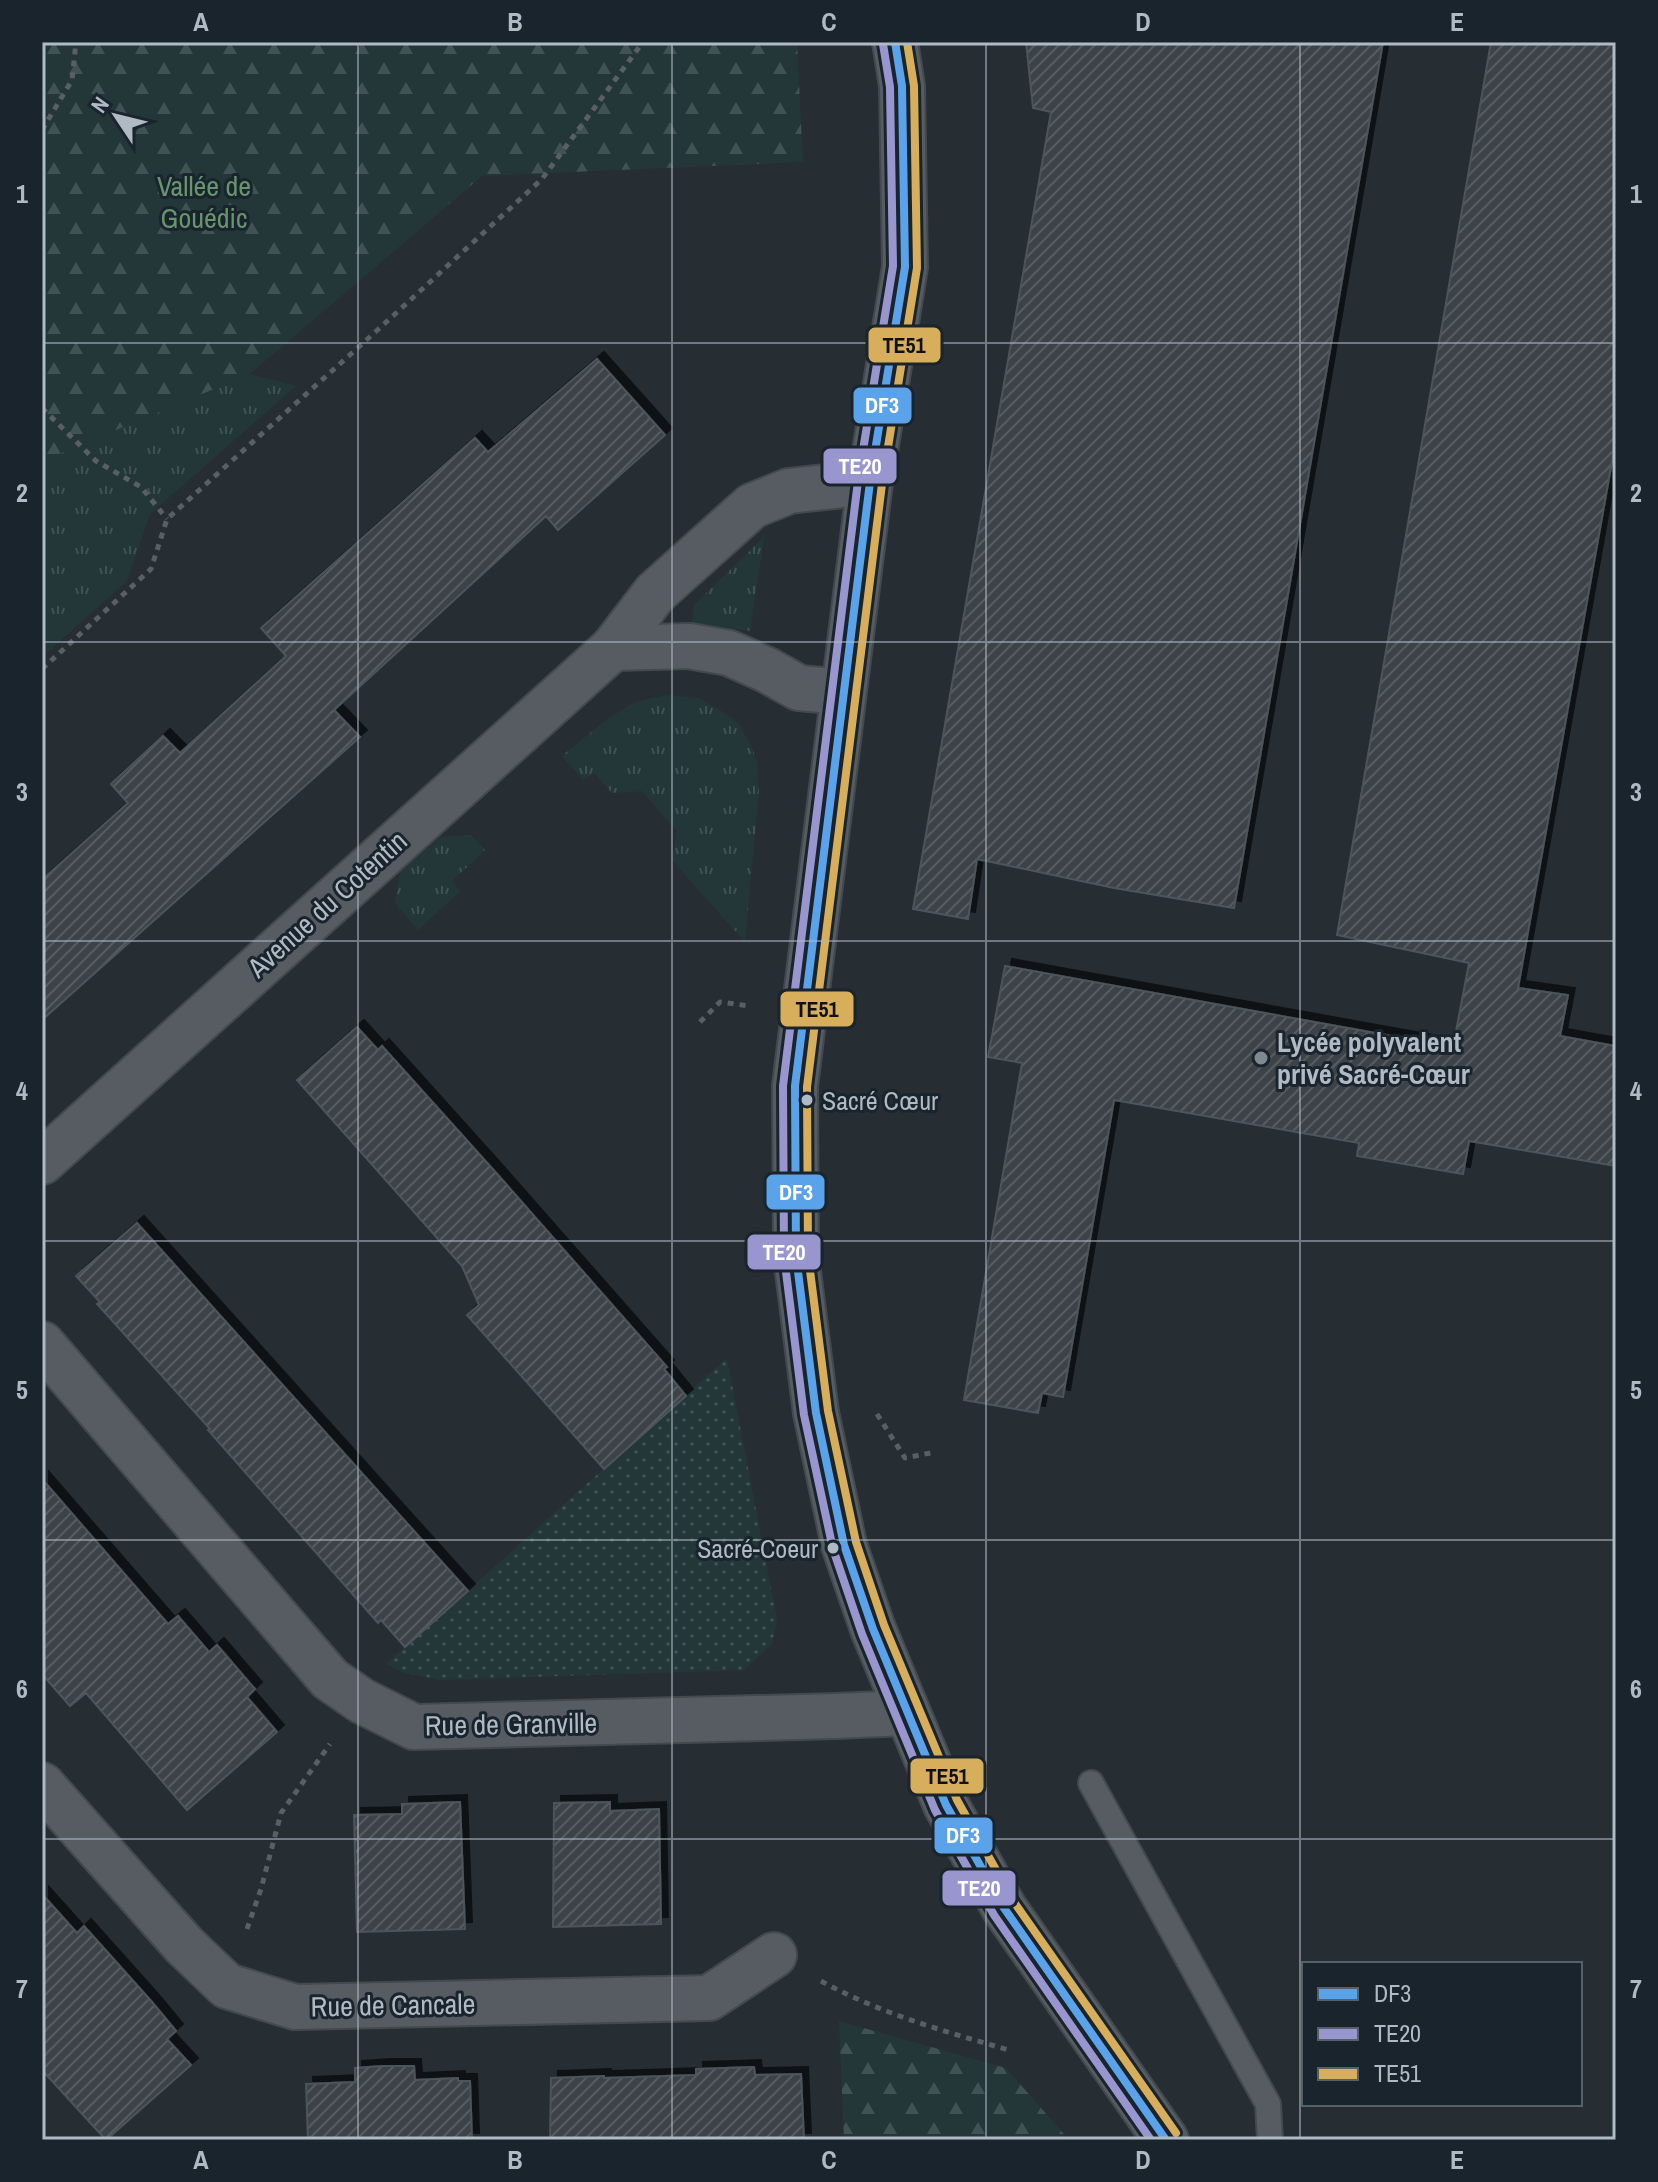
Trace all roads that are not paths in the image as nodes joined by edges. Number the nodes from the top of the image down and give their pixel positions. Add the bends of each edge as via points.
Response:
1 (895, 42) edge
2 (870, 482) junction
3 (613, 648) junction
4 (843, 692) junction
5 (42, 1162) edge
6 (42, 1344) edge
7 (906, 1713) junction
8 (1091, 1783) dead end
9 (42, 1785) edge
10 (774, 1955) road end
11 (1166, 2140) edge
12 (1270, 2140) edge

1 - 2 street via 902,86 905,267
2 - 3 street, Avenue du Cotentin via 789,491 752,506 655,593
2 - 4 street
3 - 4 street via 689,646 729,653 799,688
3 - 5 street, Avenue du Cotentin
4 - 7 street via 795,1086 796,1256 816,1413 844,1545
6 - 7 street, Rue de Granville via 330,1679 414,1727
7 - 11 street via 946,1805 1004,1908
8 - 12 lane via 1268,2104
9 - 10 street, Rue de Cancale via 227,1986 295,2007 709,1998

